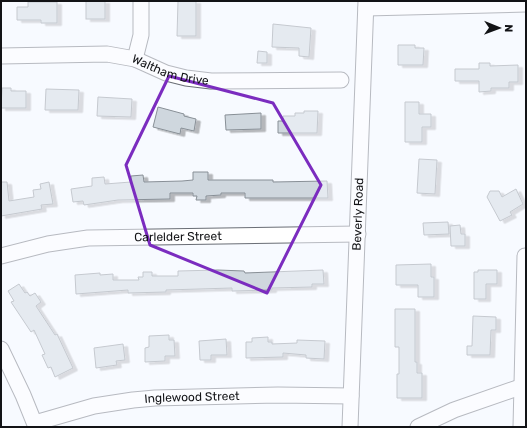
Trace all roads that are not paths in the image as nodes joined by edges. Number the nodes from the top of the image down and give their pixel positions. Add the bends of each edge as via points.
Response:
1 (141, 1) edge
2 (366, 4) edge
3 (526, 4) edge
4 (1, 56) edge
5 (135, 59) junction
6 (341, 80) dead end
7 (358, 234) junction
8 (1, 256) edge
9 (525, 256) edge
10 (1, 349) edge
11 (524, 386) edge
12 (352, 396) junction
13 (35, 425) edge
14 (350, 427) edge
15 (418, 427) edge
16 (521, 427) edge

1 - 5 street via 141,34
2 - 3 street
2 - 7 street, Beverly Road
4 - 5 street, Waltham Drive via 96,54
5 - 6 street, Waltham Drive via 166,73 199,80
7 - 8 street, Carlelder Street via 88,238 48,244
7 - 12 street, Beverly Road
9 - 11 street
10 - 13 street
11 - 15 street via 454,410
11 - 16 street
12 - 13 street, Inglewood Street via 133,400 94,406
12 - 14 street, Beverly Road

